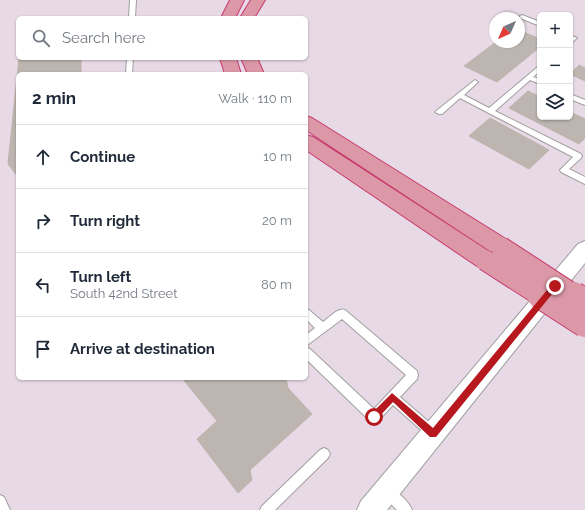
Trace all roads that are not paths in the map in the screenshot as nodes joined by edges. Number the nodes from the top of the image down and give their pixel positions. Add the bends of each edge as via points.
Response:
1 (133, 0) edge
2 (237, 0) edge
3 (258, 0) edge
4 (132, 16) edge
5 (229, 16) edge
6 (248, 16) edge
7 (525, 18) edge
8 (537, 23) edge
9 (130, 60) edge
10 (229, 60) edge
11 (250, 60) edge
12 (537, 70) edge
13 (129, 72) edge
14 (232, 72) edge
15 (255, 72) edge
16 (529, 77) junction
17 (537, 81) edge
18 (475, 82) dead end
19 (459, 95) junction
20 (573, 97) edge
21 (585, 103) edge
22 (490, 111) junction
23 (439, 112) dead end
24 (308, 123) edge
25 (308, 142) edge
26 (585, 181) edge
27 (585, 249) edge
28 (493, 253) junction
29 (585, 302) edge
30 (308, 315) edge
31 (585, 324) edge
32 (322, 328) junction
33 (308, 339) edge
34 (308, 354) edge
35 (392, 397) junction
36 (433, 434) junction
37 (324, 454) dead end
38 (386, 491) junction
39 (0, 501) edge
40 (4, 510) edge
41 (266, 510) edge
42 (370, 510) edge
43 (406, 510) edge

1 - 4 lane
2 - 5 highway
3 - 6 highway
7 - 8 lane
9 - 13 lane
10 - 14 highway
11 - 15 highway
12 - 16 lane
16 - 17 lane
16 - 22 lane
18 - 19 lane
19 - 22 lane
19 - 23 lane
20 - 21 lane
22 - 26 lane via 578,156 564,170
24 - 28 highway
25 - 28 highway
27 - 36 street
28 - 29 highway, bridge
28 - 31 highway, bridge
30 - 32 lane
32 - 33 lane
32 - 35 lane via 342,313 413,375
34 - 35 lane via 374,417
35 - 36 lane
36 - 38 street
37 - 41 lane
38 - 42 street
38 - 43 lane
39 - 40 lane

